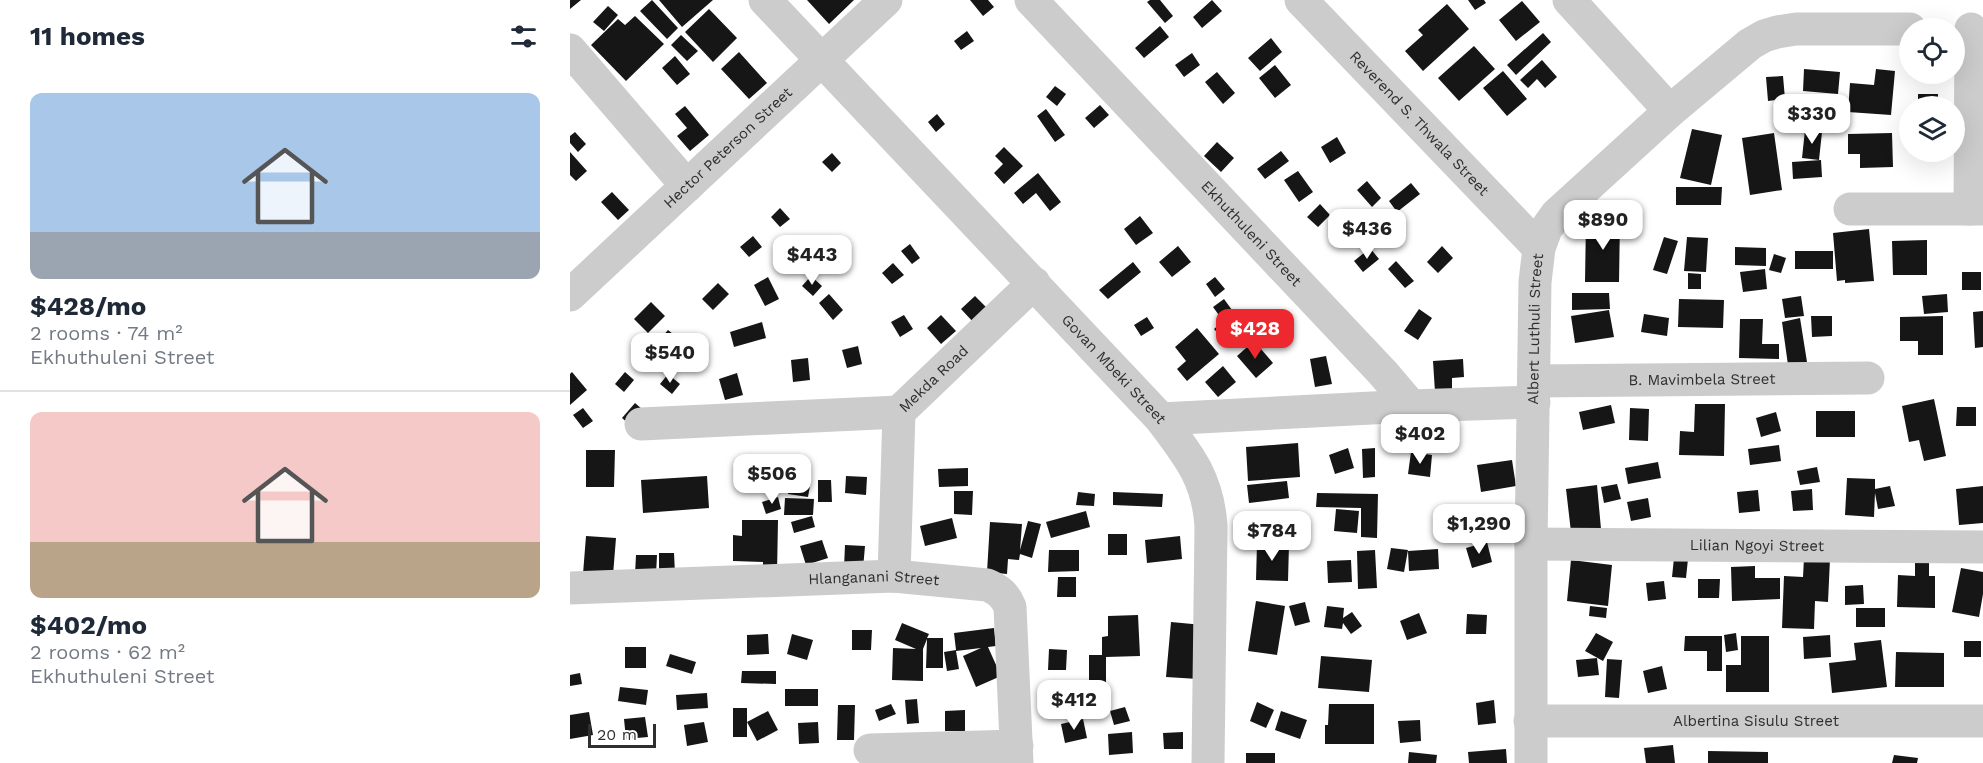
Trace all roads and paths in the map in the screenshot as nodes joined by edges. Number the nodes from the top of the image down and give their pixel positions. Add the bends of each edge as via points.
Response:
1 (765, 0) edge
2 (886, 0) edge
3 (1031, 0) edge
4 (1301, 0) edge
5 (1569, 0) edge
6 (1899, 29) edge
7 (1969, 29) edge
8 (570, 50) edge
9 (822, 61) junction
10 (1670, 111) junction
11 (687, 186) junction
12 (1850, 208) dead end
13 (1977, 209) edge
14 (1539, 248) junction
15 (1034, 283) junction
16 (570, 295) edge
17 (1868, 378) dead end
18 (1534, 392) junction
19 (1411, 406) junction
20 (899, 412) junction
21 (1161, 419) junction
22 (641, 424) dead end
23 (1531, 544) junction
24 (1983, 547) edge
25 (894, 576) junction
26 (570, 588) edge
27 (1530, 721) junction
28 (1983, 721) edge
29 (870, 750) dead end
30 (1017, 754) edge
31 (1208, 763) edge
32 (1531, 763) edge

1 - 9 street, Govan Mbeki Street
2 - 9 street, Hector Peterson Street
3 - 19 street, Ekhuthuleni Street
4 - 14 street, Reverend S. Thwala Street
5 - 10 street
6 - 10 street, Albert Luthuli Street via 1796,29 1764,36 1726,62
7 - 13 street
8 - 11 street
9 - 11 street, Hector Peterson Street
9 - 15 street, Govan Mbeki Street
10 - 14 street, Albert Luthuli Street via 1556,215
11 - 16 street, Hector Peterson Street
12 - 13 street
14 - 18 street, Albert Luthuli Street
15 - 20 street, Mekda Road
15 - 21 street, Govan Mbeki Street
17 - 18 street, B. Mavimbela Street
18 - 19 street
18 - 23 street, Albert Luthuli Street
19 - 21 street
20 - 22 street
20 - 25 street, Mekda Road
21 - 31 street, Govan Mbeki Street via 1197,470 1209,505
23 - 24 street, Lilian Ngoyi Street
23 - 27 street, Albert Luthuli Street
25 - 26 street, Hlanganani Street
25 - 30 street, Hlanganani Street via 987,585 1006,597 1012,624
27 - 28 street, Albertina Sisulu Street
27 - 32 street, Albert Luthuli Street
29 - 30 street

